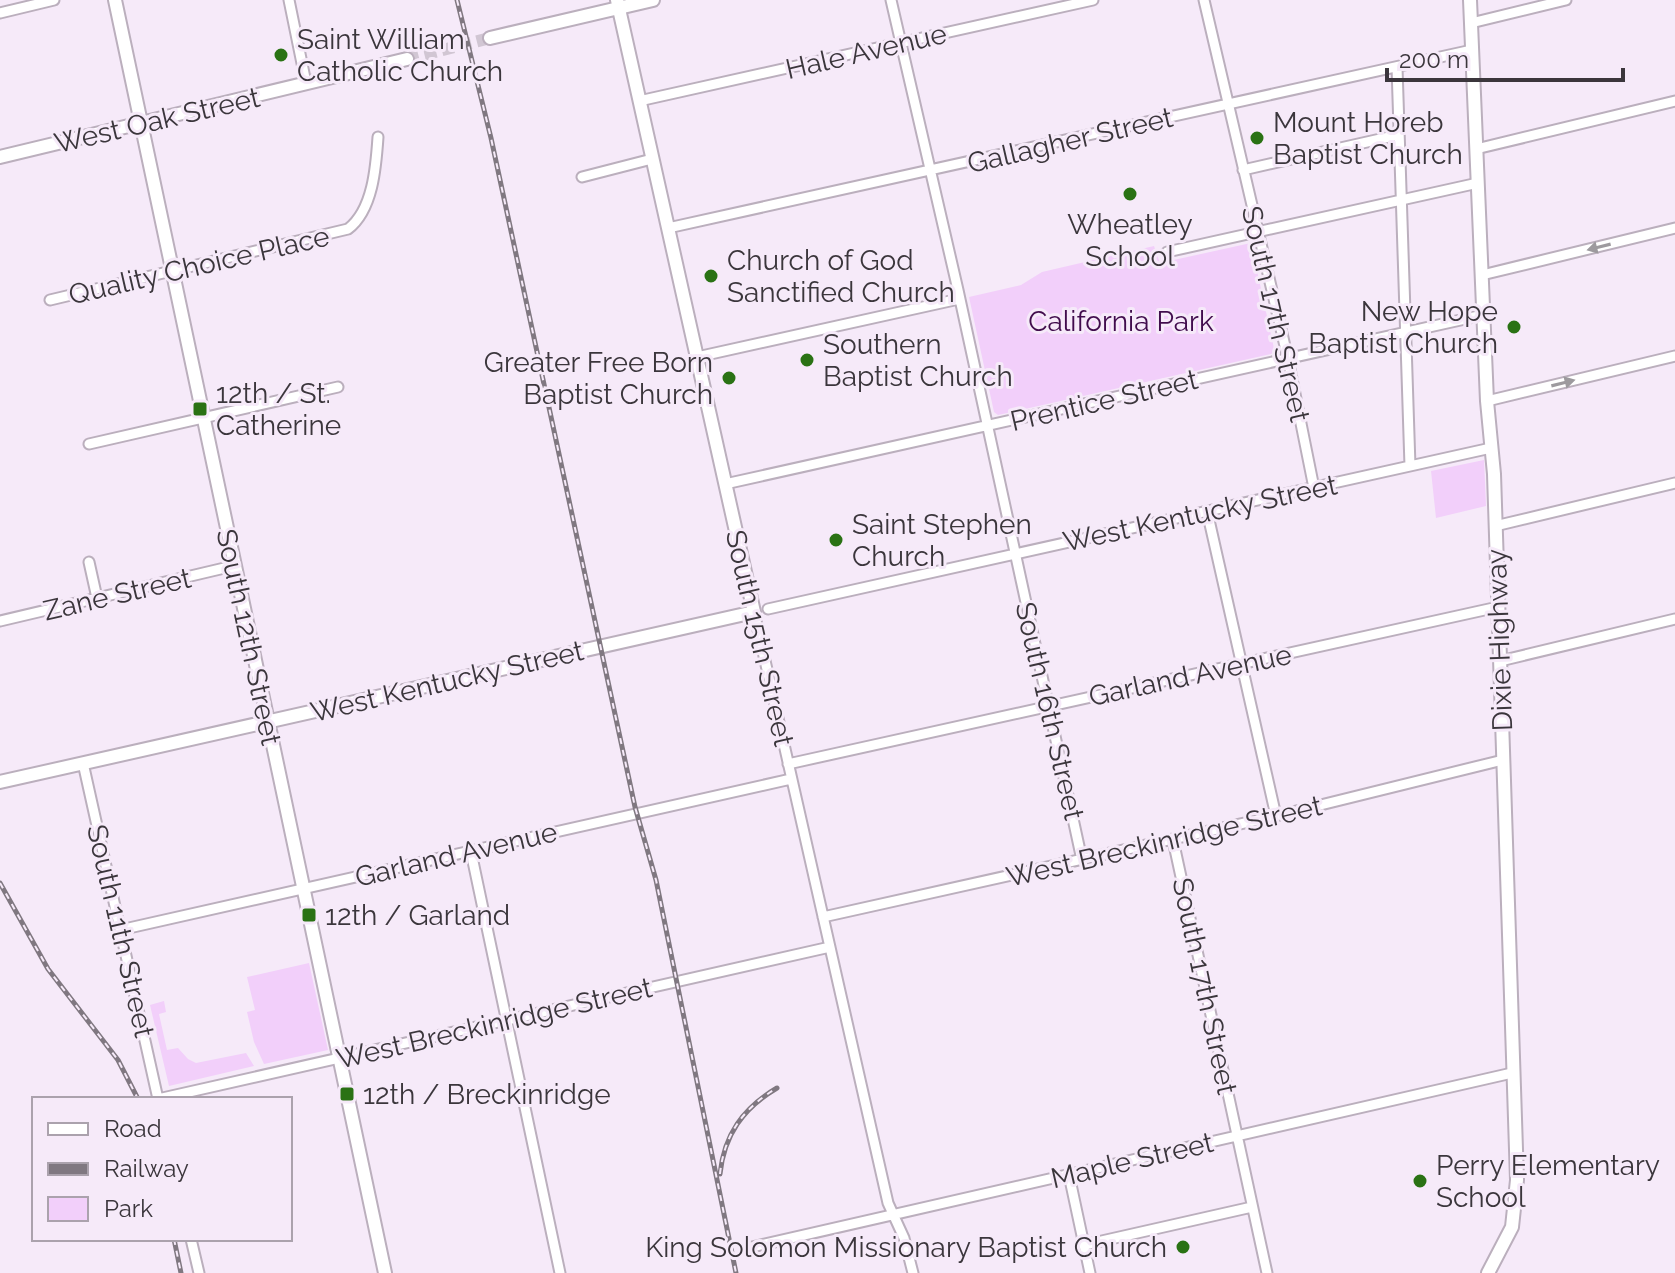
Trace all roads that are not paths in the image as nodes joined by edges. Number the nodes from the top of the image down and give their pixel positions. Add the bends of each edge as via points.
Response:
1 (54, 0) edge
2 (115, 0) edge
3 (289, 0) edge
4 (653, 0) edge
5 (891, 0) edge
6 (1093, 0) edge
7 (1204, 0) edge
8 (1470, 0) edge
9 (1566, 0) edge
10 (1062, 3) edge
11 (618, 4) edge
12 (0, 13) edge
13 (1471, 23) junction
14 (490, 38) tunnel mouth
15 (900, 43) junction
16 (1472, 50) junction
17 (407, 59) tunnel mouth
18 (1397, 67) junction
19 (306, 83) junction
20 (639, 101) junction
21 (1675, 101) edge
22 (1228, 105) junction
23 (139, 124) junction
24 (1398, 135) junction
25 (378, 137) dead end
26 (1476, 149) junction
27 (0, 157) edge
28 (652, 159) junction
29 (1243, 170) junction
30 (931, 171) junction
31 (582, 177) dead end
32 (1478, 183) junction
33 (1400, 200) junction
34 (668, 228) junction
35 (1675, 228) edge
36 (1258, 232) junction
37 (1167, 252) dead end
38 (171, 271) junction
39 (1482, 275) junction
40 (959, 299) junction
41 (50, 300) dead end
42 (1483, 315) junction
43 (1405, 333) junction
44 (1675, 356) edge
45 (697, 357) junction
46 (1288, 359) junction
47 (338, 387) dead end
48 (1487, 401) junction
49 (202, 419) junction
50 (986, 427) junction
51 (89, 444) dead end
52 (1491, 448) junction
53 (1410, 466) junction
54 (1675, 483) edge
55 (725, 484) junction
56 (1314, 488) junction
57 (1207, 511) junction
58 (1495, 526) junction
59 (1015, 554) junction
60 (89, 562) dead end
61 (233, 566) junction
62 (97, 598) junction
63 (1498, 607) junction
64 (768, 609) dead end
65 (754, 612) junction
66 (1675, 619) edge
67 (0, 621) edge
68 (1500, 661) junction
69 (1241, 664) junction
70 (1049, 706) junction
71 (267, 722) junction
72 (1503, 760) junction
73 (83, 763) junction
74 (788, 764) junction
75 (791, 779) junction
76 (0, 782) edge
77 (1276, 816) junction
78 (1173, 840) junction
79 (471, 852) junction
80 (1082, 860) junction
81 (303, 889) junction
82 (823, 917) junction
83 (120, 930) junction
84 (830, 947) junction
85 (507, 1021) junction
86 (339, 1058) junction
87 (1512, 1073) junction
88 (158, 1097) edge
89 (167, 1097) edge
90 (1237, 1137) junction
91 (1069, 1175) junction
92 (1252, 1207) junction
93 (893, 1215) junction
94 (191, 1241) edge
95 (1084, 1245) junction
96 (752, 1247) dead end
97 (199, 1273) edge
98 (385, 1273) edge
99 (560, 1273) edge
100 (913, 1273) edge
101 (1090, 1273) edge
102 (1266, 1273) edge
103 (1488, 1273) edge

1 - 12 street
2 - 23 street, South 12th Street
3 - 19 street
4 - 11 street
5 - 15 street, South 16th Street
6 - 10 street, Hale Avenue
7 - 22 street, South 17th Street
8 - 13 street, Dixie Highway
9 - 13 street
10 - 15 street, Hale Avenue
11 - 14 street
11 - 20 street, South 15th Street
13 - 16 street, Dixie Highway
15 - 20 street, Hale Avenue
15 - 30 street, South 16th Street
16 - 18 street, Gallagher Street
16 - 26 street, Dixie Highway
17 - 19 street, West Oak Street
18 - 22 street, Gallagher Street
18 - 24 street
19 - 23 street, West Oak Street
20 - 28 street, South 15th Street
21 - 26 street
22 - 29 street, South 17th Street
22 - 30 street, Gallagher Street
23 - 27 street, West Oak Street
23 - 38 street, South 12th Street
24 - 29 street
24 - 33 street
25 - 38 street, Quality Choice Place via 367,201 348,229
26 - 32 street, Dixie Highway
28 - 31 street
28 - 34 street, South 15th Street
29 - 36 street, South 17th Street
30 - 34 street, Gallagher Street
30 - 40 street, South 16th Street
32 - 33 street
32 - 39 street, Dixie Highway
33 - 36 street
33 - 43 street
34 - 45 street, South 15th Street
35 -> 39 street
36 - 37 street
36 - 46 street, South 17th Street
38 - 41 street, Quality Choice Place
38 - 49 street, South 12th Street
39 - 42 street, Dixie Highway
40 - 45 street
40 - 50 street, South 16th Street
42 - 43 street, Prentice Street
42 - 48 street, Dixie Highway
43 - 46 street, Prentice Street
43 - 53 street
48 -> 44 street
45 - 55 street, South 15th Street
46 - 50 street, Prentice Street
46 - 56 street, South 17th Street
47 - 49 street
48 - 52 street, Dixie Highway
49 - 51 street
49 - 61 street, South 12th Street
50 - 55 street, Prentice Street
50 - 59 street, South 16th Street
52 - 53 street, West Kentucky Street
52 - 58 street, Dixie Highway
53 - 56 street, West Kentucky Street
54 - 58 street
55 - 65 street, South 15th Street
56 - 57 street, West Kentucky Street
57 - 59 street, West Kentucky Street
57 - 69 street
58 - 63 street, Dixie Highway
59 - 64 street, West Kentucky Street
59 - 70 street, South 16th Street
60 - 62 street
61 - 62 street, Zane Street
61 - 71 street, South 12th Street
62 - 67 street, Zane Street
63 - 68 street, Dixie Highway
63 - 69 street, Garland Avenue
65 - 71 street, West Kentucky Street
65 - 74 street, South 15th Street
66 - 68 street
68 - 72 street, Dixie Highway
69 - 70 street, Garland Avenue
69 - 77 street
70 - 74 street, Garland Avenue
70 - 80 street, South 16th Street
71 - 73 street, West Kentucky Street
71 - 81 street, South 12th Street
72 - 77 street, West Breckinridge Street
72 - 87 street, Dixie Highway
73 - 76 street, West Kentucky Street
73 - 83 street, South 11th Street
74 - 75 street, South 15th Street
75 - 79 street, Garland Avenue
75 - 82 street, South 15th Street
77 - 78 street, West Breckinridge Street
78 - 80 street, West Breckinridge Street
78 - 90 street, South 17th Street
79 - 81 street, Garland Avenue
79 - 85 street
80 - 82 street, West Breckinridge Street
81 - 83 street, Garland Avenue
81 - 86 street, South 12th Street
82 - 84 street, South 15th Street
83 - 88 street, South 11th Street
84 - 85 street, West Breckinridge Street
84 - 93 street, South 15th Street
85 - 86 street, West Breckinridge Street
85 - 99 street
86 - 89 street, West Breckinridge Street
86 - 98 street, South 12th Street
87 - 90 street, Maple Street
87 - 103 street, Dixie Highway via 1516,1212 1506,1244
90 - 91 street, Maple Street
90 - 92 street, South 17th Street
91 - 93 street, Maple Street
91 - 95 street
92 - 95 street
92 - 102 street, South 17th Street
93 - 96 street, Maple Street
93 - 100 street, South 15th Street
94 - 97 street
95 - 101 street

